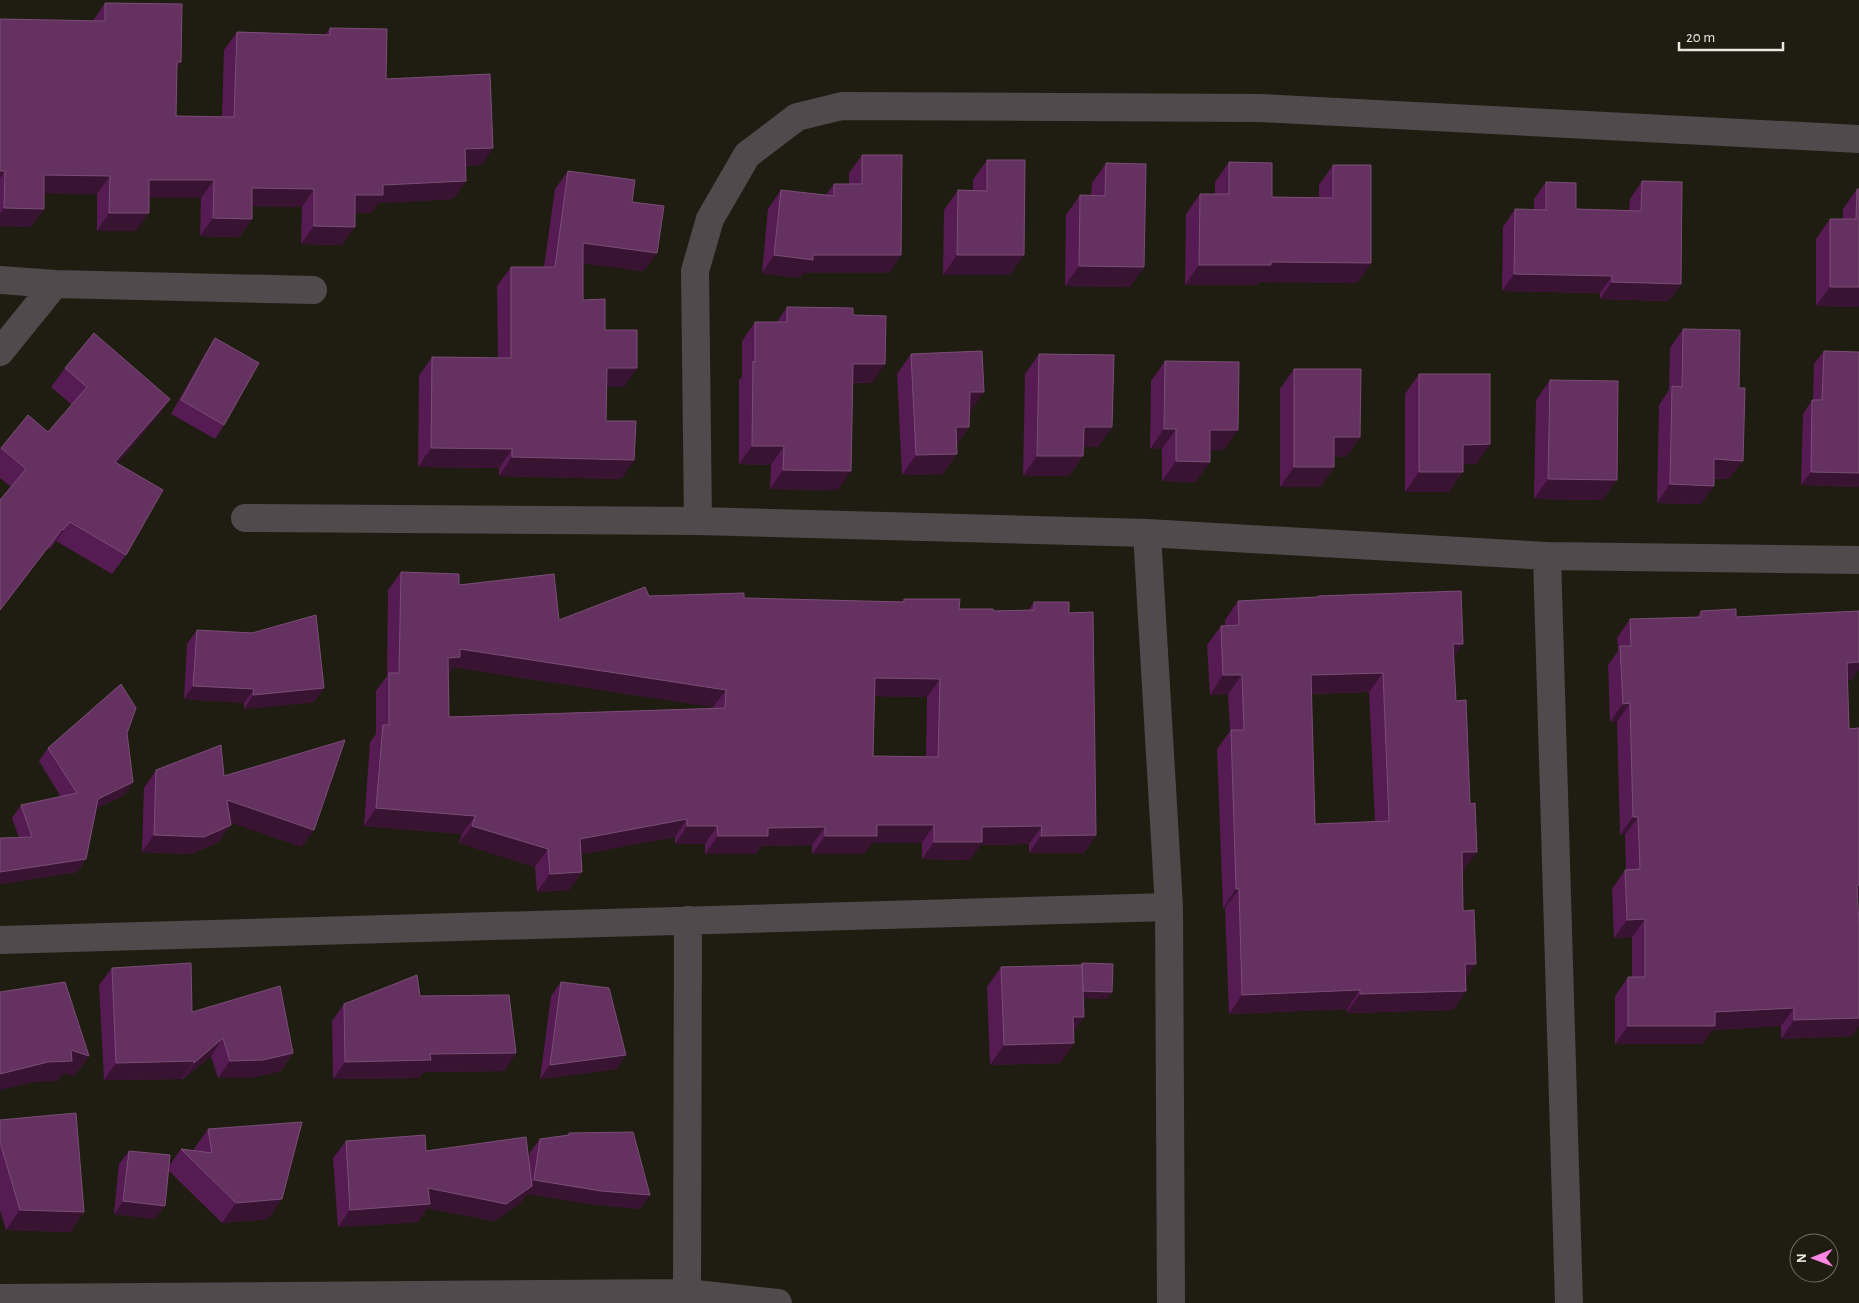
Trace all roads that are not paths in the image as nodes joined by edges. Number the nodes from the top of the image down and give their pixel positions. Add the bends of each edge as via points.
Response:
1 (1859, 139) edge
2 (0, 280) edge
3 (55, 284) junction
4 (312, 290) dead end
5 (0, 352) edge
6 (245, 518) dead end
7 (698, 521) junction
8 (1147, 533) junction
9 (1547, 556) junction
10 (1859, 560) edge
11 (1169, 907) junction
12 (688, 920) junction
13 (0, 940) edge
14 (687, 1293) junction
15 (0, 1298) edge
16 (778, 1303) edge
17 (1171, 1303) edge
18 (1568, 1303) edge

1 - 7 street via 1260,108 842,106 797,117 747,155 710,219 695,270
2 - 3 street
3 - 4 street
3 - 5 street
6 - 7 street
7 - 8 street
8 - 9 street
8 - 11 street
9 - 10 street
9 - 18 street
11 - 12 street
11 - 17 street
12 - 13 street
12 - 14 street
14 - 15 street
14 - 16 street

